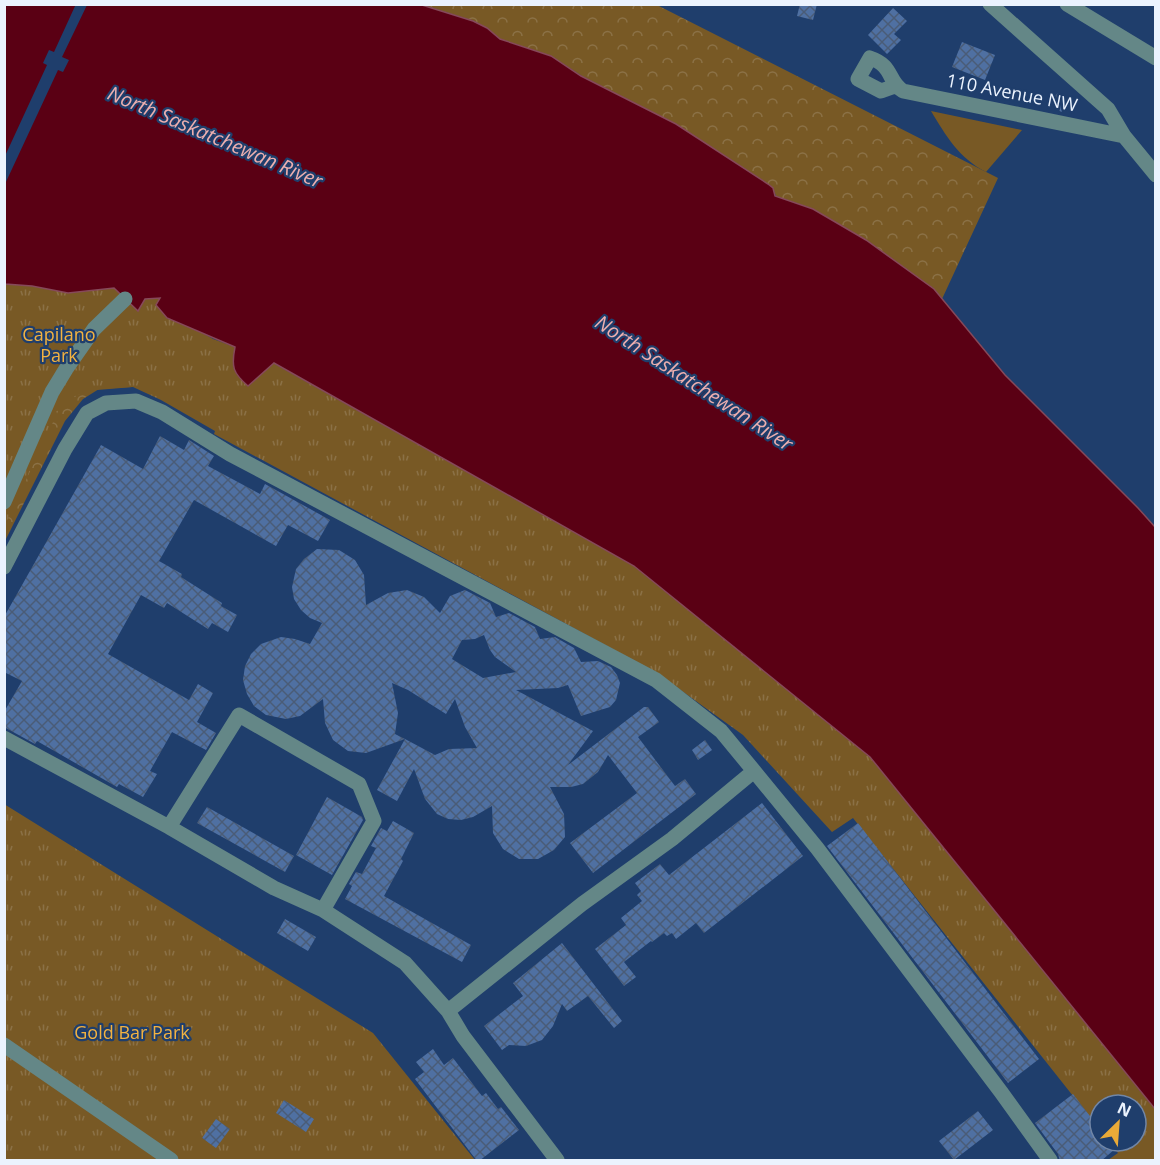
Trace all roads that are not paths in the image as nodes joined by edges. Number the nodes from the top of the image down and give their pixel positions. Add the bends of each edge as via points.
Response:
1 (990, 4) edge
2 (1067, 4) edge
3 (1155, 58) edge
4 (895, 86) dead end
5 (1124, 136) junction
6 (1155, 175) edge
7 (125, 299) dead end
8 (4, 502) edge
9 (4, 567) edge
10 (4, 738) edge
11 (754, 771) junction
12 (169, 827) junction
13 (323, 910) junction
14 (448, 1011) junction
15 (4, 1045) edge
16 (171, 1161) edge
17 (557, 1161) edge
18 (1050, 1161) edge

1 - 5 street via 1108,109
2 - 3 street
4 - 5 street, 110 Avenue NW via 903,91
5 - 6 street
7 - 8 street via 94,329 52,392
9 - 11 street via 87,413 106,403 136,401 656,680 721,731
10 - 12 street
11 - 14 street
11 - 18 street via 817,848
12 - 13 street via 274,888
12 - 13 street via 238,715 359,784 374,821
13 - 14 street via 405,963
14 - 17 street
15 - 16 street

